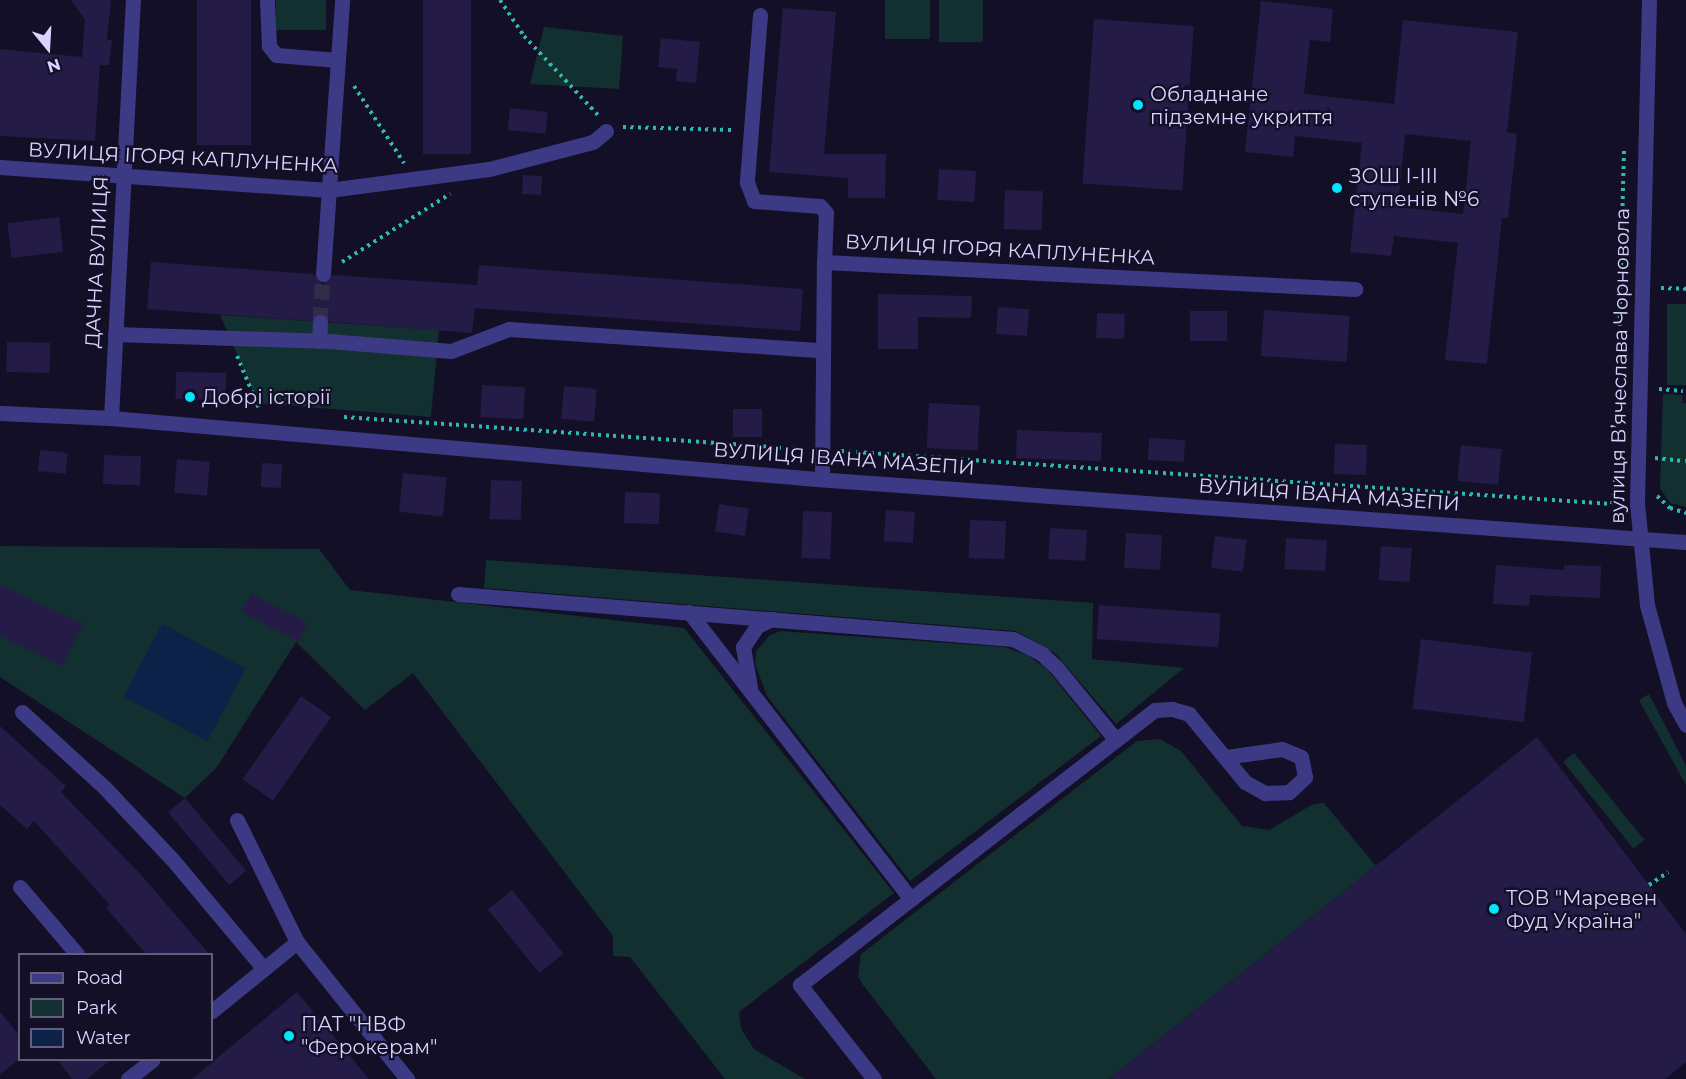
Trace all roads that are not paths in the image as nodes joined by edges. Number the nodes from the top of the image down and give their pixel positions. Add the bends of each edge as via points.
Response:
1 (133, 0) edge
2 (267, 0) edge
3 (342, 0) edge
4 (1650, 0) edge
5 (760, 15) dead end
6 (338, 60) junction
7 (606, 130) road end
8 (0, 167) edge
9 (122, 178) junction
10 (329, 190) junction
11 (824, 262) junction
12 (323, 274) tunnel mouth
13 (1355, 289) dead end
14 (320, 322) tunnel mouth
15 (115, 334) junction
16 (319, 341) junction
17 (821, 350) junction
18 (0, 413) edge
19 (111, 418) junction
20 (822, 479) junction
21 (1639, 539) junction
22 (1686, 542) edge
23 (458, 594) dead end
24 (689, 612) junction
25 (772, 619) junction
26 (752, 694) junction
27 (22, 712) dead end
28 (1686, 725) edge
29 (1116, 740) junction
30 (1225, 757) dead end
31 (237, 820) dead end
32 (20, 887) dead end
33 (911, 899) junction
34 (297, 942) junction
35 (76, 953) edge
36 (264, 969) junction
37 (213, 1010) edge
38 (150, 1061) edge
39 (128, 1079) edge
40 (406, 1079) edge
41 (874, 1079) edge

1 - 9 street, ДАЧНА ВУЛИЦЯ
2 - 6 street via 269,46 276,55
3 - 6 street
4 - 21 street, вулиця Вʼячеслава Чорновола via 1636,446
5 - 11 street via 747,182 754,201 820,206 826,213
6 - 10 street
7 - 10 street, ВУЛИЦЯ ІГОРЯ КАПЛУНЕНКА via 594,142 489,169
8 - 9 street, ВУЛИЦЯ ІГОРЯ КАПЛУНЕНКА
9 - 10 street, ВУЛИЦЯ ІГОРЯ КАПЛУНЕНКА
9 - 15 street, ДАЧНА ВУЛИЦЯ
10 - 12 street
11 - 13 street, ВУЛИЦЯ ІГОРЯ КАПЛУНЕНКА
11 - 17 street, ВУЛИЦЯ ІГОРЯ КАПЛУНЕНКА
14 - 16 street
15 - 16 street
15 - 19 street, ДАЧНА ВУЛИЦЯ
16 - 17 street via 451,351 509,329
17 - 20 street, ВУЛИЦЯ ІГОРЯ КАПЛУНЕНКА
18 - 19 street, ВУЛИЦЯ ІВАНА МАЗЕПИ
19 - 20 street, ВУЛИЦЯ ІВАНА МАЗЕПИ
20 - 21 street, ВУЛИЦЯ ІВАНА МАЗЕПИ
21 - 22 street, ВУЛИЦЯ ІВАНА МАЗЕПИ
21 - 28 street, вулиця Вʼячеслава Чорновола via 1647,605 1658,652 1674,703
23 - 24 street
24 - 25 street
24 - 26 street
25 - 26 street via 757,626 743,647
25 - 29 street via 1013,639 1042,654 1057,668
26 - 33 street
27 - 36 street via 165,851
29 - 30 street via 1155,710 1172,709 1189,714 1245,782 1265,793 1288,792 1305,777 1301,757 1282,749
29 - 33 street
31 - 34 street
32 - 35 street
33 - 41 street via 800,985
34 - 36 street
34 - 40 street
36 - 37 street
38 - 39 street

